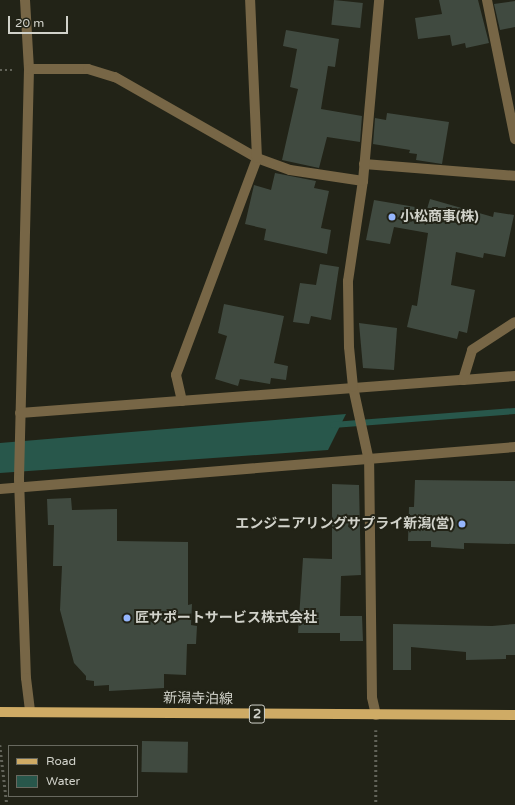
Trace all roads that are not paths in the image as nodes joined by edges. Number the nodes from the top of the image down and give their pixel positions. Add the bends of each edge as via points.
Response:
1 (25, 0) edge
2 (250, 0) edge
3 (378, 0) edge
4 (487, 0) edge
5 (29, 69) junction
6 (515, 139) edge
7 (257, 158) junction
8 (364, 164) junction
9 (515, 176) edge
10 (363, 181) junction
11 (515, 322) edge
12 (515, 376) edge
13 (463, 380) junction
14 (353, 387) junction
15 (182, 401) junction
16 (20, 413) junction
17 (515, 447) edge
18 (369, 460) junction
19 (19, 483) junction
20 (0, 489) edge
21 (30, 711) junction
22 (0, 712) edge
23 (376, 715) junction
24 (515, 716) edge

1 - 5 street
2 - 7 street
3 - 8 street
4 - 6 street
5 - 7 street via 88,69 115,77
5 - 16 street
7 - 10 street via 290,170
7 - 15 street via 176,376
8 - 9 street
8 - 10 street
10 - 14 street via 348,281 349,347
11 - 13 street via 472,350
12 - 13 street
13 - 14 street
14 - 15 street
14 - 18 street
15 - 16 street
16 - 19 street
17 - 18 street
18 - 19 street
18 - 23 street via 372,697
19 - 20 street
19 - 21 street via 26,678
21 - 22 main road, 新潟寺泊線 / 2
21 - 23 main road, 新潟寺泊線 / 2
23 - 24 main road, 新潟寺泊線 / 2

